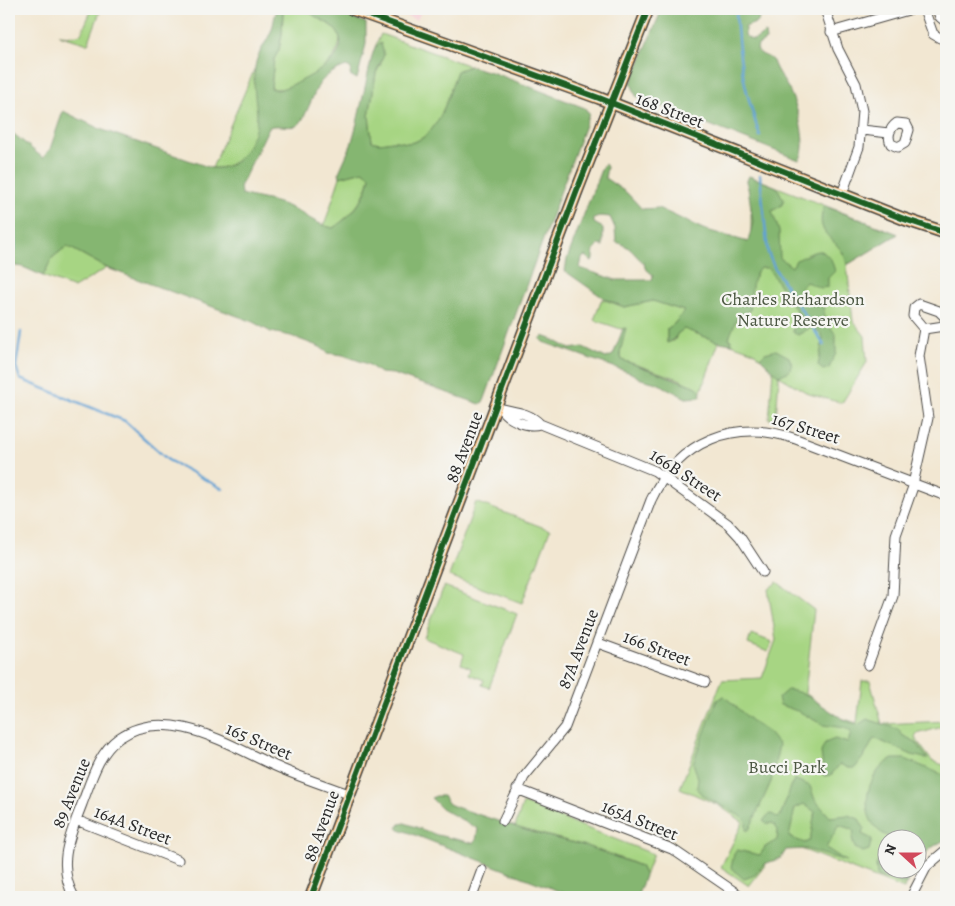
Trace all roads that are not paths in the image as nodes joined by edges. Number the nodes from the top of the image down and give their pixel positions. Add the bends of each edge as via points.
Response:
1 (352, 9) edge
2 (648, 9) edge
3 (825, 9) edge
4 (912, 9) edge
5 (924, 9) edge
6 (937, 9) edge
7 (946, 22) edge
8 (831, 32) junction
9 (946, 36) edge
10 (611, 103) junction
11 (862, 130) junction
12 (889, 133) dead end
13 (842, 194) junction
14 (946, 233) edge
15 (924, 329) dead end
16 (502, 408) junction
17 (664, 477) junction
18 (914, 484) junction
19 (946, 496) edge
20 (763, 572) dead end
21 (598, 643) junction
22 (868, 665) dead end
23 (705, 682) dead end
24 (155, 725) joint
25 (517, 790) junction
26 (349, 794) junction
27 (76, 820) junction
28 (503, 822) dead end
29 (946, 850) edge
30 (178, 860) dead end
31 (482, 870) dead end
32 (74, 897) edge
33 (311, 897) edge
34 (472, 897) edge
35 (742, 897) edge
36 (911, 897) edge

1 - 10 main road, 168 Street
2 - 10 main road, 88 Avenue
3 - 8 street
4 - 8 street
5 - 9 street via 933,34 940,38
6 - 7 street
8 - 11 street via 859,94
10 - 13 main road, 168 Street
10 - 16 main road, 88 Avenue
11 - 12 street
11 - 13 street
13 - 14 main road, 168 Street
15 - 18 street via 919,356 928,421
16 - 17 street, 166B Street via 629,458
16 - 26 main road, 88 Avenue
17 - 18 street, 167 Street via 683,456 706,441 731,432 759,430 796,439
17 - 20 street, 166B Street via 728,524
17 - 21 street, 87A Avenue via 651,500
18 - 19 street, 167 Street
18 - 22 street via 896,535 893,596
21 - 23 street, 166 Street
21 - 25 street, 87A Avenue via 565,727
24 - 26 street, 165 Street via 185,728
24 - 27 street, 89 Avenue via 119,738 105,753 94,772
25 - 28 street, 87A Avenue
25 - 35 street, 165A Street via 672,849
26 - 33 main road, 88 Avenue
27 - 30 street, 164A Street
27 - 32 street, 89 Avenue via 66,848 66,874
29 - 36 street via 922,873
31 - 34 street

